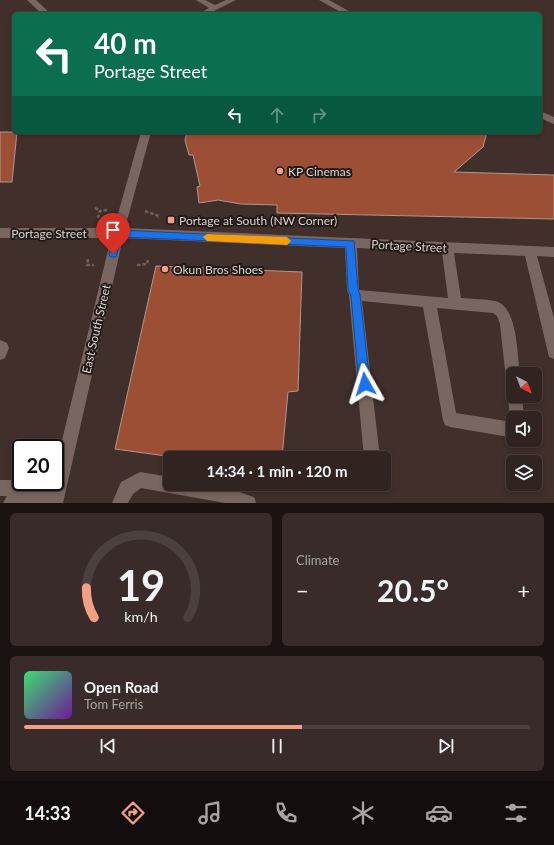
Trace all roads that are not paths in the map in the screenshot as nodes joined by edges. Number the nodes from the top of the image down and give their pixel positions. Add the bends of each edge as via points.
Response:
1 (31, 0) edge
2 (200, 0) edge
3 (232, 0) edge
4 (323, 0) edge
5 (214, 8) junction
6 (45, 12) edge
7 (206, 12) edge
8 (346, 12) edge
9 (542, 115) edge
10 (554, 121) edge
11 (145, 134) edge
12 (0, 233) edge
13 (118, 233) junction
14 (351, 244) junction
15 (447, 248) junction
16 (530, 252) junction
17 (554, 252) edge
18 (356, 295) junction
19 (429, 302) junction
20 (455, 304) junction
21 (0, 347) edge
22 (554, 352) edge
23 (0, 353) edge
24 (512, 367) edge
25 (506, 429) edge
26 (371, 451) edge
27 (0, 488) edge
28 (16, 500) edge
29 (56, 500) edge
30 (120, 503) edge
31 (248, 503) edge

1 - 6 street
2 - 5 street
3 - 5 street
4 - 8 street
5 - 7 street
9 - 10 street
11 - 13 street, East South Street
12 - 13 street, Portage Street
13 - 14 street, Portage Street
13 - 29 street, East South Street
14 - 15 street, Portage Street
14 - 18 street via 353,290
15 - 16 street, Portage Street
15 - 20 street
16 - 17 street, Portage Street
16 - 22 street
18 - 19 street
18 - 26 street
19 - 20 street
19 - 25 street via 450,420
20 - 24 street via 495,307 502,312 507,324
21 - 23 street
27 - 28 street via 11,488
28 - 29 street
30 - 31 street via 127,488 140,480 220,493

